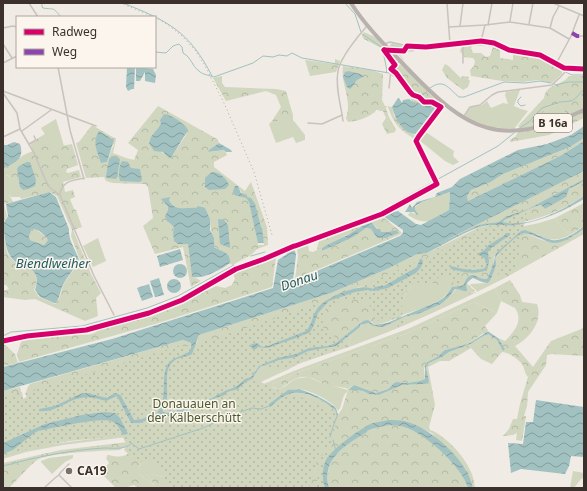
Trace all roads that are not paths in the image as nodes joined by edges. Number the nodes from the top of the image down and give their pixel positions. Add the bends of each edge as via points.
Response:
1 (28, 3) edge
2 (351, 3) edge
3 (447, 3) edge
4 (464, 3) edge
5 (492, 3) edge
6 (513, 3) edge
7 (533, 3) edge
8 (554, 3) edge
9 (559, 6) junction
10 (579, 15) junction
11 (37, 16) edge
12 (584, 16) edge
13 (510, 22) junction
14 (529, 24) junction
15 (368, 25) junction
16 (487, 25) junction
17 (460, 26) junction
18 (16, 27) edge
19 (449, 27) junction
20 (3, 28) edge
21 (550, 28) junction
22 (572, 33) junction
23 (584, 36) edge
24 (569, 39) junction
25 (481, 41) junction
26 (3, 44) edge
27 (384, 44) junction
28 (450, 44) junction
29 (463, 44) junction
30 (16, 56) edge
31 (12, 58) junction
32 (400, 61) junction
33 (3, 63) edge
34 (463, 63) dead end
35 (556, 64) junction
36 (58, 68) edge
37 (567, 69) junction
38 (584, 69) edge
39 (389, 88) dead end
40 (3, 92) edge
41 (52, 110) junction
42 (584, 110) edge
43 (67, 115) junction
44 (342, 115) junction
45 (463, 118) junction
46 (343, 121) dead end
47 (308, 123) dead end
48 (96, 126) dead end
49 (21, 130) junction
50 (3, 136) edge
51 (34, 136) dead end
52 (29, 144) junction
53 (60, 195) junction
54 (114, 315) dead end
55 (69, 464) dead end
56 (59, 476) junction
57 (44, 488) edge
58 (72, 488) edge

1 - 11 street
2 - 15 main road, B 16a
3 - 19 street
4 - 17 street
5 - 16 street
6 - 13 street
7 - 14 street
8 - 9 street
9 - 10 street
9 - 21 street
10 - 12 street
10 - 22 street
13 - 14 street
13 - 16 street
14 - 21 street
15 - 27 main road, B 16a
15 - 44 street via 338,68
16 - 17 street
16 - 25 street
17 - 19 street
18 - 20 street
19 - 28 street
21 - 24 street
22 - 23 street
22 - 24 street
24 - 35 street
25 - 29 street
25 - 35 street via 494,43 509,50 540,55
26 - 31 street
27 - 28 street via 390,42 417,48
27 - 32 main road, B 16a
28 - 29 street
29 - 34 street
30 - 31 street
31 - 33 street
32 - 39 street via 391,69
32 - 45 main road, B 16a via 443,104
35 - 37 street
36 - 43 street
37 - 38 street
37 - 45 street via 550,86 521,88 495,94 483,104 470,107
40 - 41 street
40 - 49 street via 17,113
41 - 43 street
41 - 49 street
42 - 45 main road, B 16a via 549,124 512,131 484,127
43 - 48 street
43 - 53 street via 84,178 64,184
44 - 46 street
44 - 47 street via 322,124
49 - 50 street
49 - 52 street
51 - 52 street via 36,140
52 - 53 street via 48,184
53 - 54 street via 94,276
55 - 56 street
56 - 57 street
56 - 58 street

